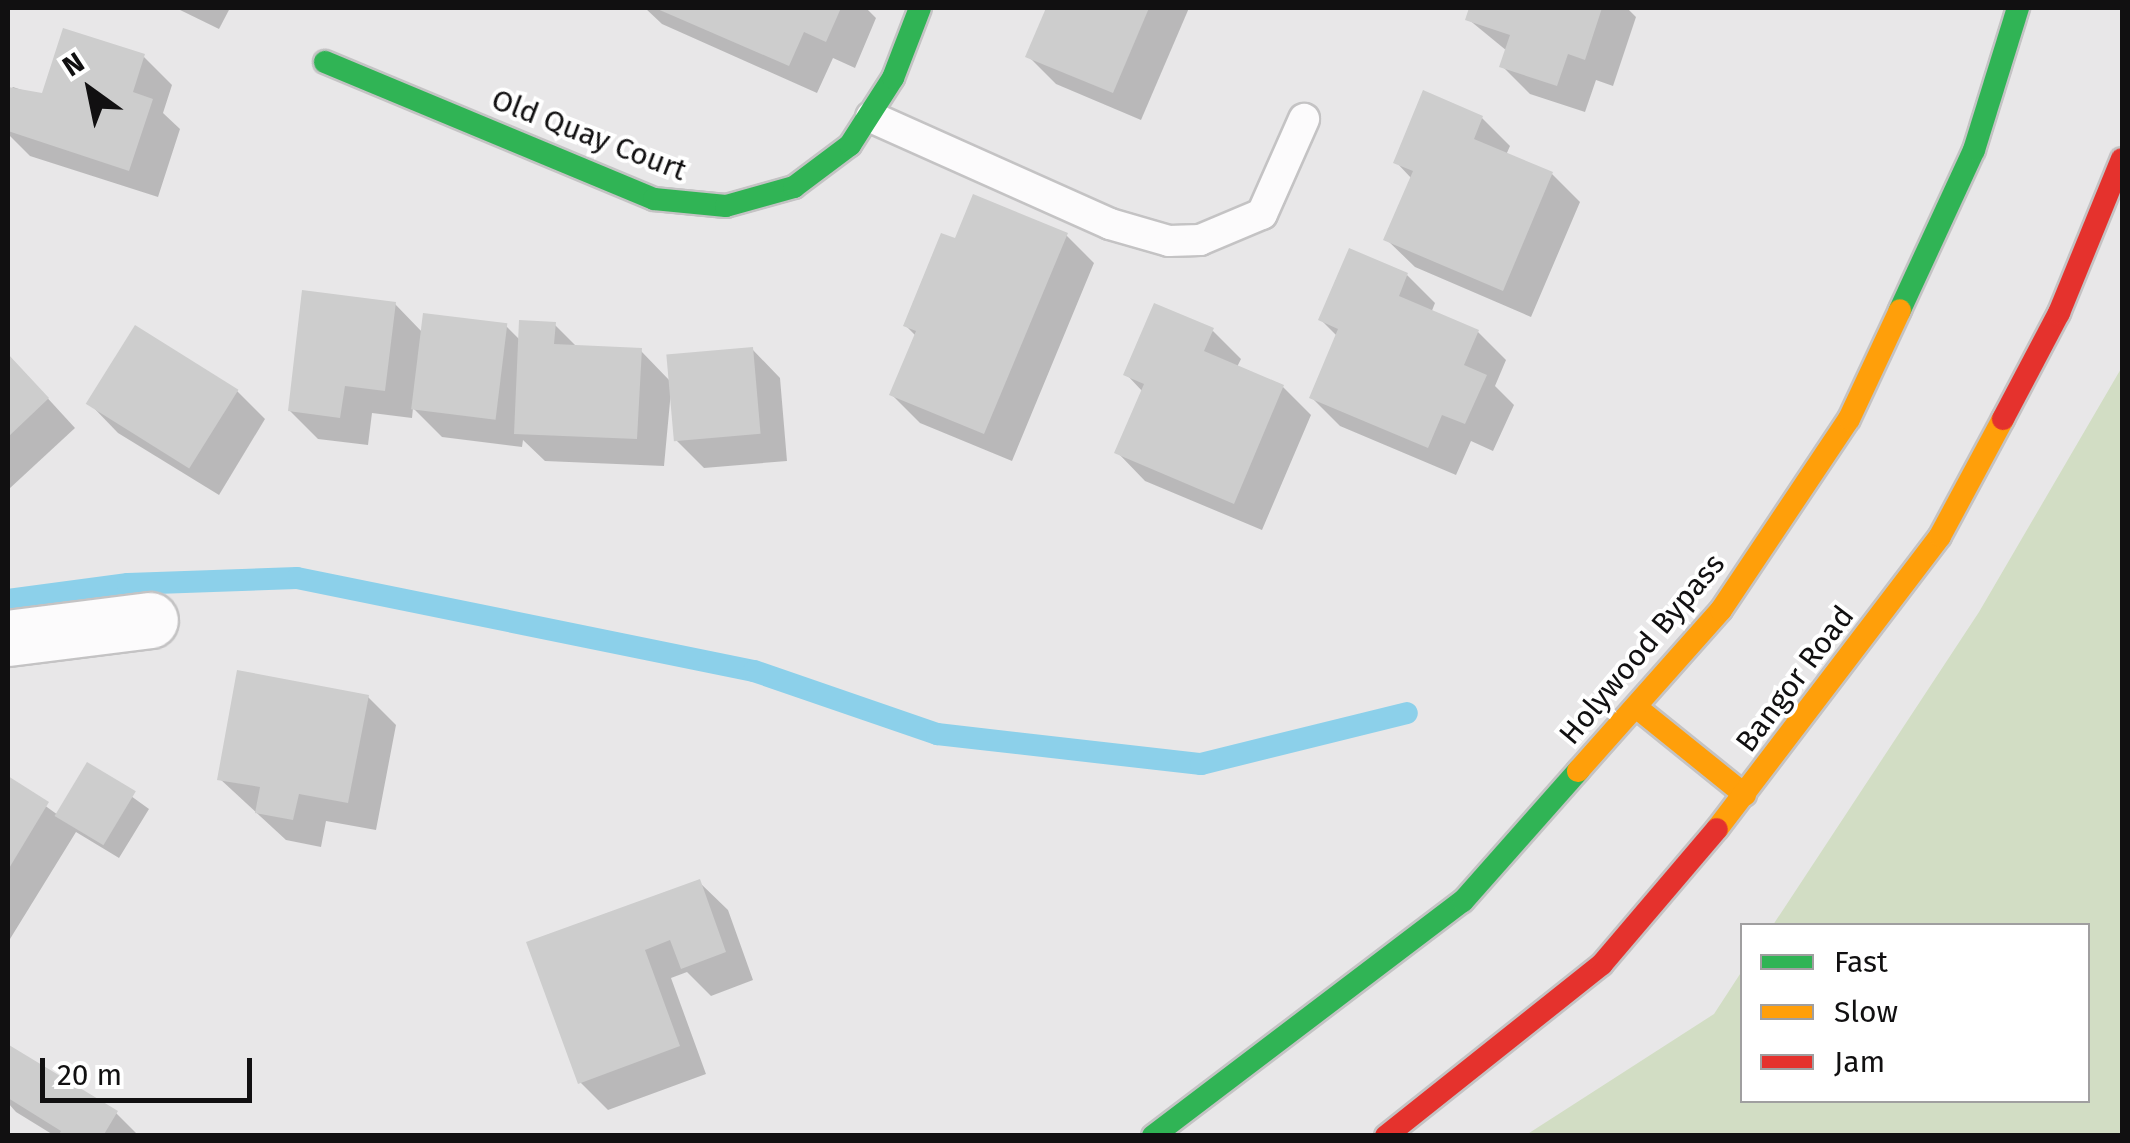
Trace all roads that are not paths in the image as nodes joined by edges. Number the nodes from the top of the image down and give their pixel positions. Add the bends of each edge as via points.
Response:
1 (920, 8) edge
2 (2018, 8) edge
3 (325, 62) dead end
4 (871, 117) junction
5 (1304, 119) dead end
6 (2122, 159) edge
7 (150, 620) dead end
8 (8, 638) edge
9 (1636, 707) junction
10 (1745, 795) junction
11 (1153, 1136) edge
12 (1386, 1136) edge

1 - 4 main road, Old Quay Court
2 - 9 main road, Holywood Bypass via 1974,150 1849,419 1721,610
3 - 4 main road, Old Quay Court via 654,199 689,206 726,206 794,187 850,145
4 - 5 lane via 1110,224 1168,241 1200,240 1262,214
6 - 10 main road, Bangor Road via 2059,313 1940,536
7 - 8 street
9 - 10 main road
9 - 11 main road, Holywood Bypass via 1463,901
10 - 12 main road, Bangor Road via 1602,964

